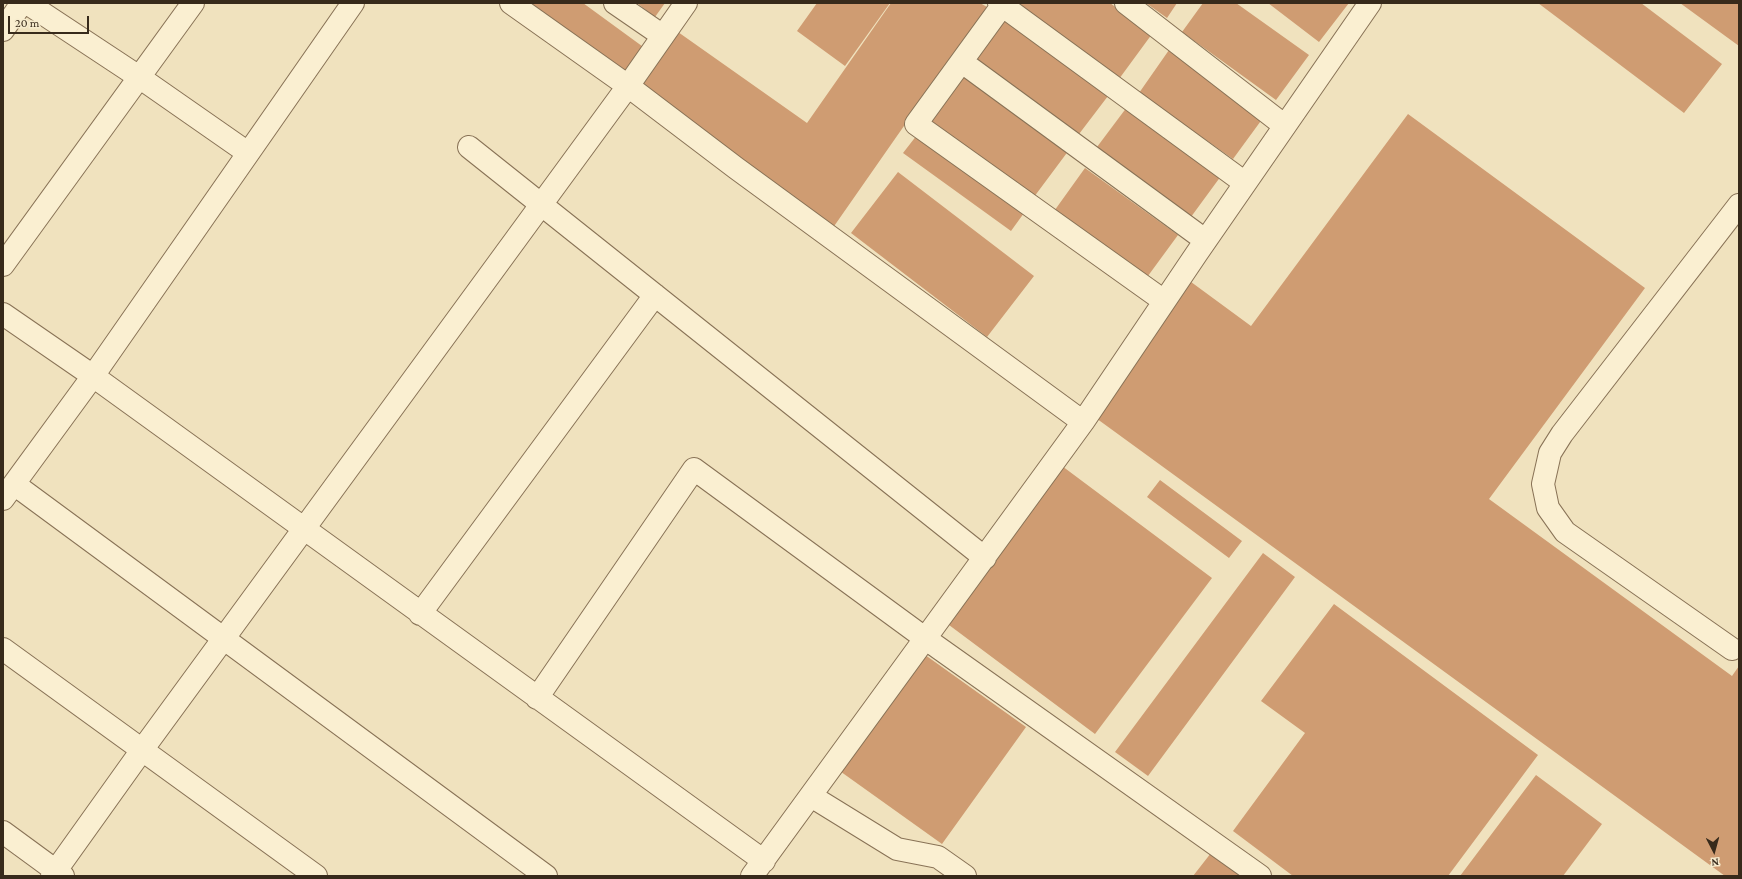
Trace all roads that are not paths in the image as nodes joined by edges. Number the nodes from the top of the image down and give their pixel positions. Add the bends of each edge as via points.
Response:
1 (22, 3) edge
2 (27, 3) edge
3 (193, 3) edge
4 (353, 3) edge
5 (511, 3) edge
6 (615, 3) edge
7 (686, 3) edge
8 (1126, 3) edge
9 (1370, 3) edge
10 (1002, 4) edge
11 (3, 30) edge
12 (663, 36) junction
13 (962, 62) junction
14 (139, 77) junction
15 (628, 86) junction
16 (1285, 126) junction
17 (469, 147) dead end
18 (248, 153) junction
19 (1245, 183) junction
20 (541, 204) junction
21 (1739, 205) edge
22 (1205, 240) junction
23 (3, 265) edge
24 (655, 295) junction
25 (1164, 301) junction
26 (3, 314) edge
27 (93, 376) junction
28 (1083, 422) junction
29 (8, 491) edge
30 (303, 529) junction
31 (985, 558) junction
32 (420, 614) junction
33 (223, 638) junction
34 (926, 639) junction
35 (3, 649) edge
36 (1732, 649) dead end
37 (537, 698) junction
38 (142, 750) junction
39 (811, 796) junction
40 (3, 832) edge
41 (758, 868) edge
42 (57, 874) edge
43 (316, 876) edge
44 (546, 876) edge
45 (965, 876) edge
46 (1260, 876) edge

1 - 11 street
2 - 14 street
3 - 14 street
4 - 18 street
5 - 15 street
6 - 12 street
7 - 12 street
8 - 16 street
9 - 16 street
10 - 13 street
10 - 19 street
12 - 15 street
13 - 22 street
13 - 25 street via 916,124
14 - 18 street
14 - 23 street
15 - 20 street
15 - 28 street
16 - 19 street
17 - 20 street
18 - 27 street
19 - 22 street
20 - 24 street
20 - 30 street
21 - 36 street via 1562,434 1550,453 1543,484 1548,508 1565,532
22 - 25 street
24 - 31 street
24 - 32 street
25 - 28 street
26 - 27 street
27 - 29 street
27 - 30 street
28 - 31 street
29 - 33 street
30 - 32 street
30 - 33 street
31 - 34 street
32 - 37 street
33 - 38 street
33 - 44 street
34 - 37 street via 694,469
34 - 39 street
34 - 46 street
35 - 38 street
37 - 41 street
38 - 42 street
38 - 43 street
39 - 41 street
39 - 45 street via 898,849 938,857
40 - 42 street

